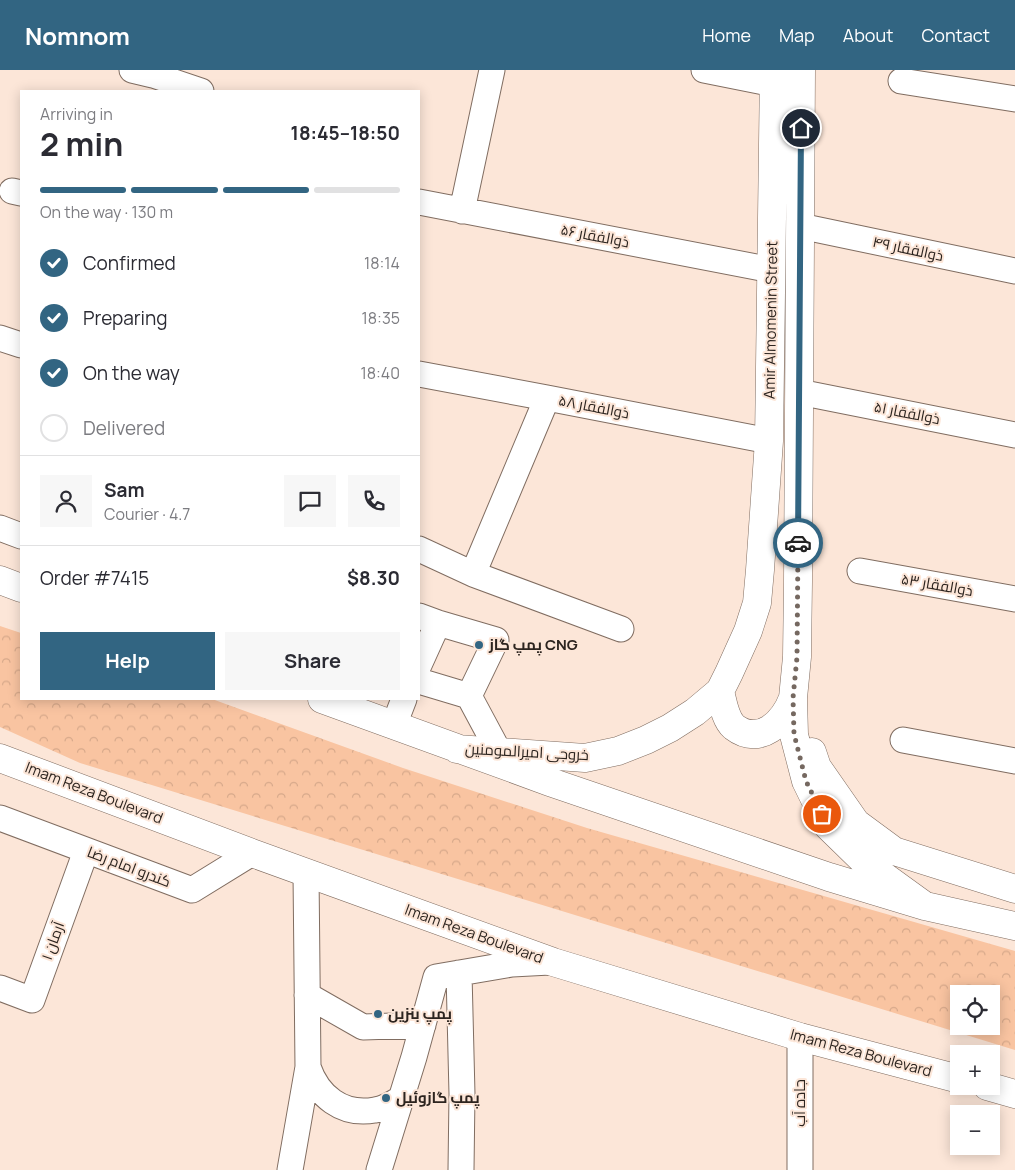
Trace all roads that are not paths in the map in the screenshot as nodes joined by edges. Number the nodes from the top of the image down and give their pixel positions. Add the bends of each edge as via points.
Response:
1 (492, 70) edge
2 (704, 70) edge
3 (801, 70) edge
4 (147, 76) edge
5 (774, 77) edge
6 (900, 80) dead end
7 (197, 90) edge
8 (1015, 99) edge
9 (420, 202) edge
10 (462, 211) junction
11 (800, 226) junction
12 (772, 270) junction
13 (1015, 272) edge
14 (0, 338) edge
15 (20, 345) edge
16 (420, 378) edge
17 (799, 392) junction
18 (546, 398) junction
19 (1015, 435) edge
20 (769, 441) junction
21 (0, 528) edge
22 (20, 536) edge
23 (420, 549) edge
24 (760, 570) joint
25 (860, 571) dead end
26 (473, 574) junction
27 (0, 580) edge
28 (20, 588) edge
29 (1015, 599) edge
30 (428, 620) edge
31 (621, 629) dead end
32 (420, 660) edge
33 (420, 681) edge
34 (720, 692) junction
35 (469, 696) junction
36 (793, 698) junction
37 (325, 700) edge
38 (404, 700) edge
39 (394, 725) junction
40 (904, 740) dead end
41 (457, 749) junction
42 (499, 752) junction
43 (0, 758) edge
44 (1015, 761) edge
45 (519, 771) junction
46 (0, 818) edge
47 (86, 851) junction
48 (252, 853) junction
49 (306, 873) junction
50 (1015, 889) edge
51 (926, 906) junction
52 (1015, 926) edge
53 (553, 962) junction
54 (459, 973) junction
55 (0, 988) edge
56 (307, 995) junction
57 (423, 1024) junction
58 (800, 1037) junction
59 (308, 1067) junction
60 (950, 1077) edge
61 (1000, 1090) edge
62 (1015, 1094) edge
63 (400, 1099) junction
64 (290, 1170) edge
65 (379, 1170) edge
66 (461, 1170) edge
67 (800, 1170) edge

1 - 10 street
2 - 5 street
3 - 11 main road, Amir Almomenin Street
4 - 7 street
5 - 12 main road, Amir Almomenin Street
6 - 8 street
9 - 10 street, ذوالفقار ۵۶
10 - 12 street, ذوالفقار ۵۶
11 - 13 street, ذوالفقار ۴۹
11 - 17 main road, Amir Almomenin Street
12 - 20 main road, Amir Almomenin Street
14 - 15 street
16 - 18 street, ذوالفقار ۵۸
17 - 19 street, ذوالفقار ۵۱
17 - 36 main road, Amir Almomenin Street via 797,657
18 - 20 street, ذوالفقار ۵۸
18 - 26 street
20 - 24 main road, Amir Almomenin Street
21 - 22 street
23 - 26 street
24 - 34 main road, خروجی امیرالمومنین via 756,604 748,631
25 - 29 street, ذوالفقار ۵۳
26 - 31 street
27 - 28 main road
30 - 32 street
30 - 35 street via 496,640
33 - 35 street
34 - 36 main road via 734,727 749,734 763,733 774,726 789,709
34 - 42 main road, خروجی امیرالمومنین via 670,728 618,751 585,758
35 - 42 street
36 - 50 main road via 817,767 856,823 894,851
36 - 51 main road, Amir Almomenin Street via 794,734 806,781 828,826 867,864
37 - 39 main road
38 - 39 street
39 - 41 main road
40 - 44 street
41 - 42 main road, خروجی امیرالمومنین
41 - 45 main road
42 - 45 street
43 - 48 main road, Imam Reza Boulevard
45 - 51 main road via 829,877
46 - 47 street, کندرو امام رضا
47 - 48 street, کندرو امام رضا via 192,890
47 - 55 street, آرمان ۱ via 32,1000
48 - 49 main road, Imam Reza Boulevard
49 - 53 main road, Imam Reza Boulevard
49 - 56 street
51 - 52 main road
53 - 54 street via 512,964
53 - 58 main road, Imam Reza Boulevard
54 - 57 street via 436,977
54 - 66 street
56 - 57 street via 363,1027
56 - 59 street
57 - 63 street
58 - 60 main road, Imam Reza Boulevard
58 - 67 street, جاده آب
59 - 63 street via 326,1097 347,1108 375,1110
59 - 64 street
61 - 62 main road
63 - 65 street

